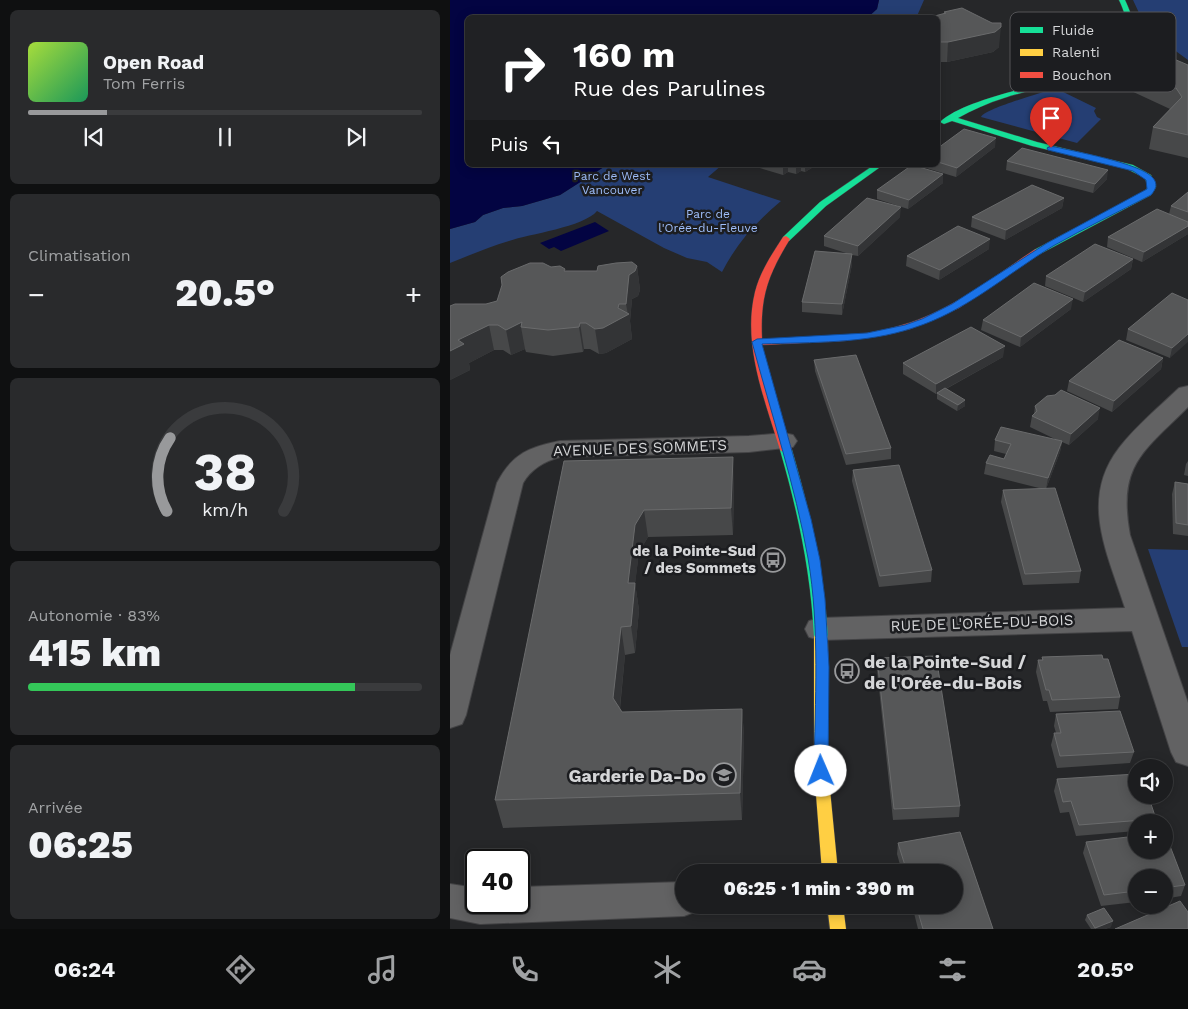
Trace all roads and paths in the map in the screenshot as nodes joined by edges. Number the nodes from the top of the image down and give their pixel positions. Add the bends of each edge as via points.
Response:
1 (1122, 0) edge
2 (1126, 12) edge
3 (1018, 92) edge
4 (951, 118) junction
5 (940, 125) edge
6 (876, 167) edge
7 (757, 342) junction
8 (1188, 393) edge
9 (784, 441) junction
10 (1144, 619) junction
11 (820, 629) junction
12 (450, 715) edge
13 (1188, 752) edge
14 (829, 864) edge
15 (675, 899) edge
16 (450, 901) edge
17 (836, 914) edge
18 (838, 929) edge

1 - 2 street
3 - 4 street
4 - 5 street
4 - 7 street via 1030,143 1130,168 1148,176 1152,187 1148,193 1050,245 956,306 926,321 867,336
6 - 7 street via 815,210 778,248 757,295 754,319
7 - 9 street
8 - 10 street via 1124,458 1112,488 1112,518
9 - 11 street via 814,560
9 - 12 street, AVENUE DES SOMMETS via 739,445 568,448 544,453 528,461 513,475 510,483
10 - 11 street, RUE DE L'ORÉE-DU-BOIS
10 - 13 street
11 - 14 street via 821,771
15 - 16 street via 480,906
17 - 18 street

